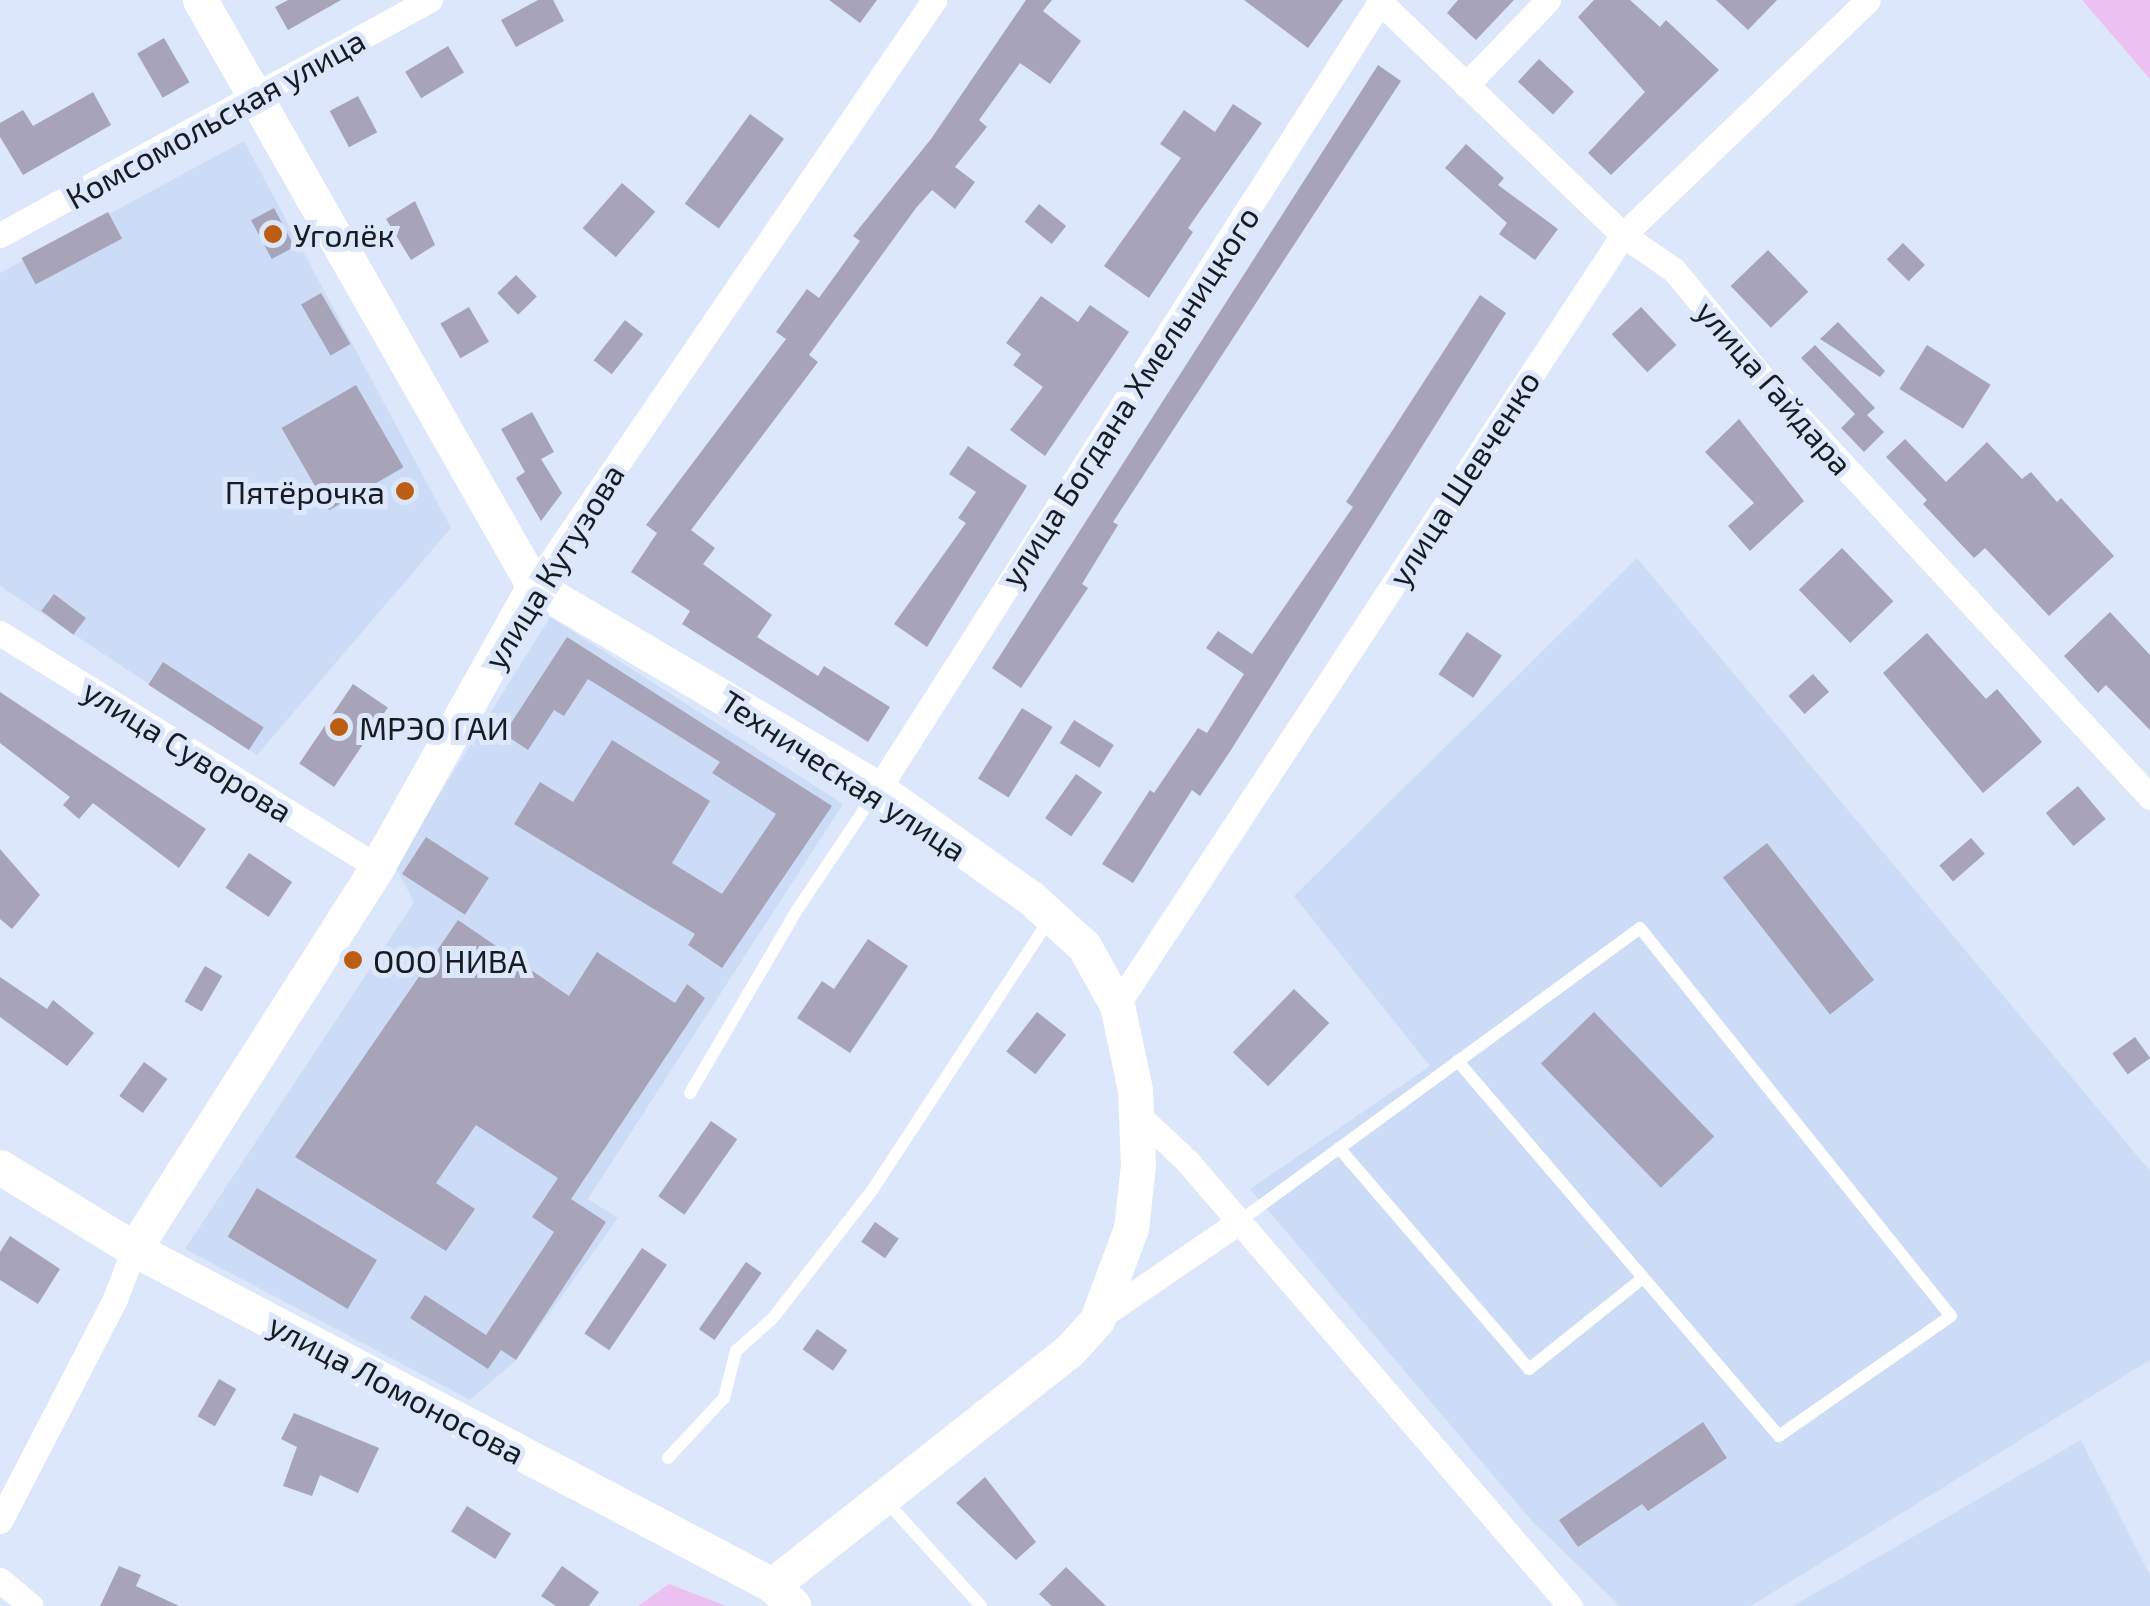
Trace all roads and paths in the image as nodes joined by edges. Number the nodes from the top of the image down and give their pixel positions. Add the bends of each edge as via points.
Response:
1 (200, 0) edge
2 (430, 0) edge
3 (934, 0) edge
4 (1548, 0) edge
5 (1868, 0) edge
6 (1379, 1) edge
7 (1466, 84) junction
8 (253, 96) junction
9 (0, 235) edge
10 (1623, 235) junction
11 (534, 586) junction
12 (0, 634) edge
13 (878, 789) junction
14 (2150, 797) edge
15 (377, 867) junction
16 (1051, 916) junction
17 (1116, 1005) junction
18 (1458, 1062) junction
19 (690, 1093) dead end
20 (1137, 1114) junction
21 (1339, 1148) junction
22 (0, 1167) edge
23 (1237, 1223) junction
24 (134, 1249) junction
25 (1643, 1278) junction
26 (1096, 1320) junction
27 (668, 1458) dead end
28 (880, 1494) junction
29 (0, 1521) edge
30 (0, 1580) edge
31 (783, 1596) edge
32 (31, 1606) edge
33 (980, 1606) edge
34 (1570, 1606) edge

1 - 8 main road
2 - 8 street, Комсомольская улица
3 - 11 street, улица Кутузова
4 - 7 street
5 - 10 street, улица Шевченко
6 - 7 street, улица Гайдара
6 - 13 street, улица Богдана Хмельницкого
7 - 10 street, улица Гайдара
8 - 9 street, Комсомольская улица
8 - 11 main road
10 - 14 street, улица Гайдара via 1674,270 1761,376
10 - 17 street, улица Шевченко
11 - 13 main road, Техническая улица
11 - 15 main road, улица Кутузова
12 - 15 street, улица Суворова
13 - 16 main road, Техническая улица
13 - 19 lane via 797,910
15 - 24 main road, улица Кутузова
16 - 17 main road, Техническая улица via 1104,974
16 - 27 lane via 874,1189 773,1318 736,1351 724,1398
17 - 20 main road, Техническая улица
18 - 21 lane
18 - 25 lane
18 - 25 lane via 1640,928 1951,1316 1779,1436
20 - 23 street via 1188,1162
20 - 26 main road, Техническая улица via 1131,1228
21 - 23 lane
21 - 25 lane via 1528,1369
22 - 24 main road, улица Ломоносова
23 - 26 street
23 - 34 street
24 - 29 street via 115,1299
24 - 31 main road, улица Ломоносова
26 - 28 main road via 1070,1350
28 - 31 main road
28 - 33 lane
30 - 32 street

